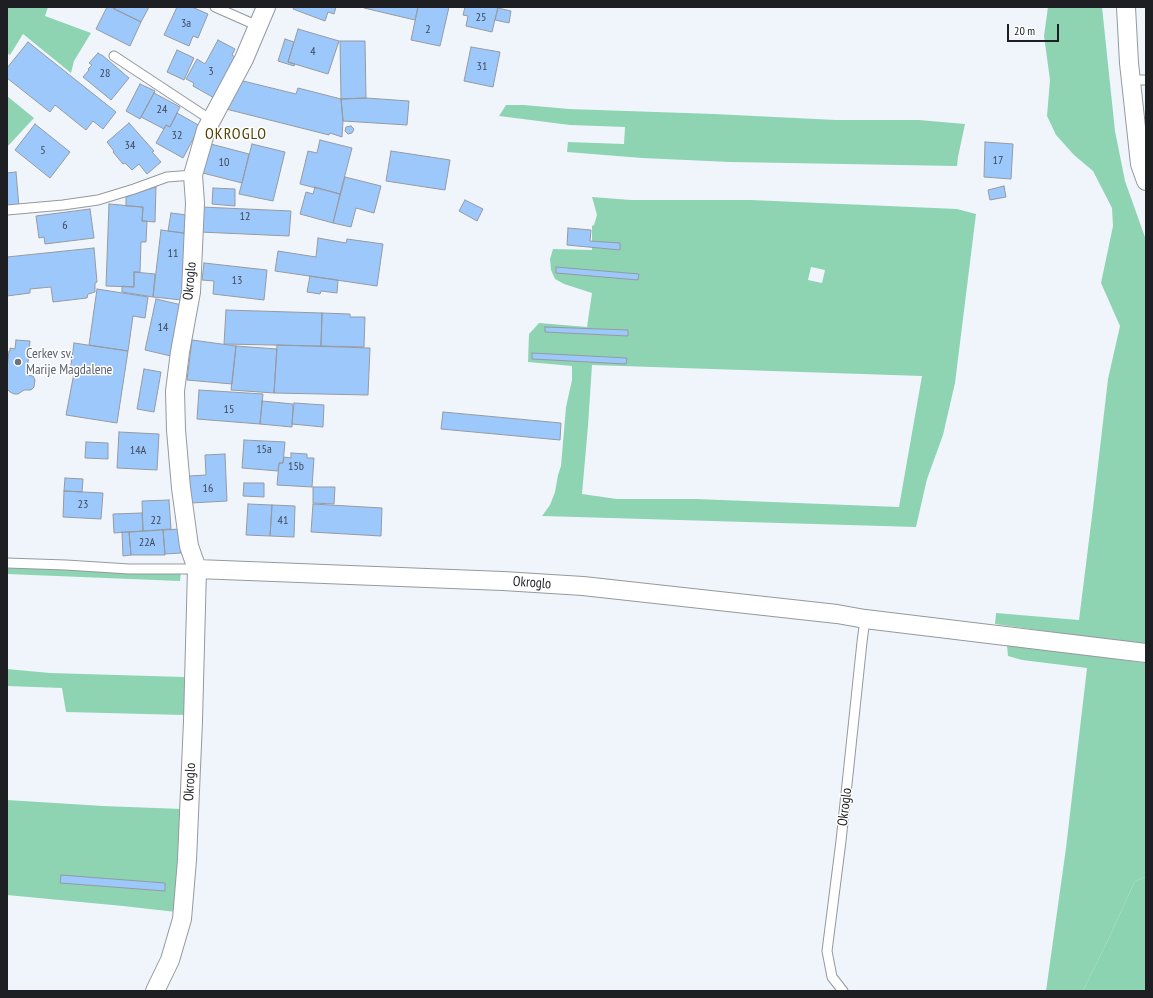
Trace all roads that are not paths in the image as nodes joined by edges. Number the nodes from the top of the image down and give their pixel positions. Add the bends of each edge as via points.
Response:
1 (215, 7) edge
2 (266, 7) edge
3 (1126, 7) edge
4 (258, 26) junction
5 (114, 56) dead end
6 (1139, 80) edge
7 (211, 120) junction
8 (193, 175) junction
9 (1146, 181) edge
10 (7, 210) edge
11 (7, 563) edge
12 (197, 568) junction
13 (865, 618) junction
14 (1146, 653) edge
15 (155, 991) edge
16 (843, 991) edge

1 - 4 lane
2 - 4 street, Okroglo
3 - 6 street
4 - 7 street, Okroglo via 244,59
5 - 7 lane
6 - 9 street via 1140,164
7 - 8 street, Okroglo
8 - 10 lane via 167,177 98,200
8 - 12 street, Okroglo via 195,203 191,292 175,391 176,430 189,546
11 - 12 lane via 130,569
12 - 13 street, Okroglo via 583,586
12 - 15 street, Okroglo via 193,720 182,918 170,960
13 - 14 street, Okroglo
13 - 16 lane, Okroglo via 827,951 832,977

